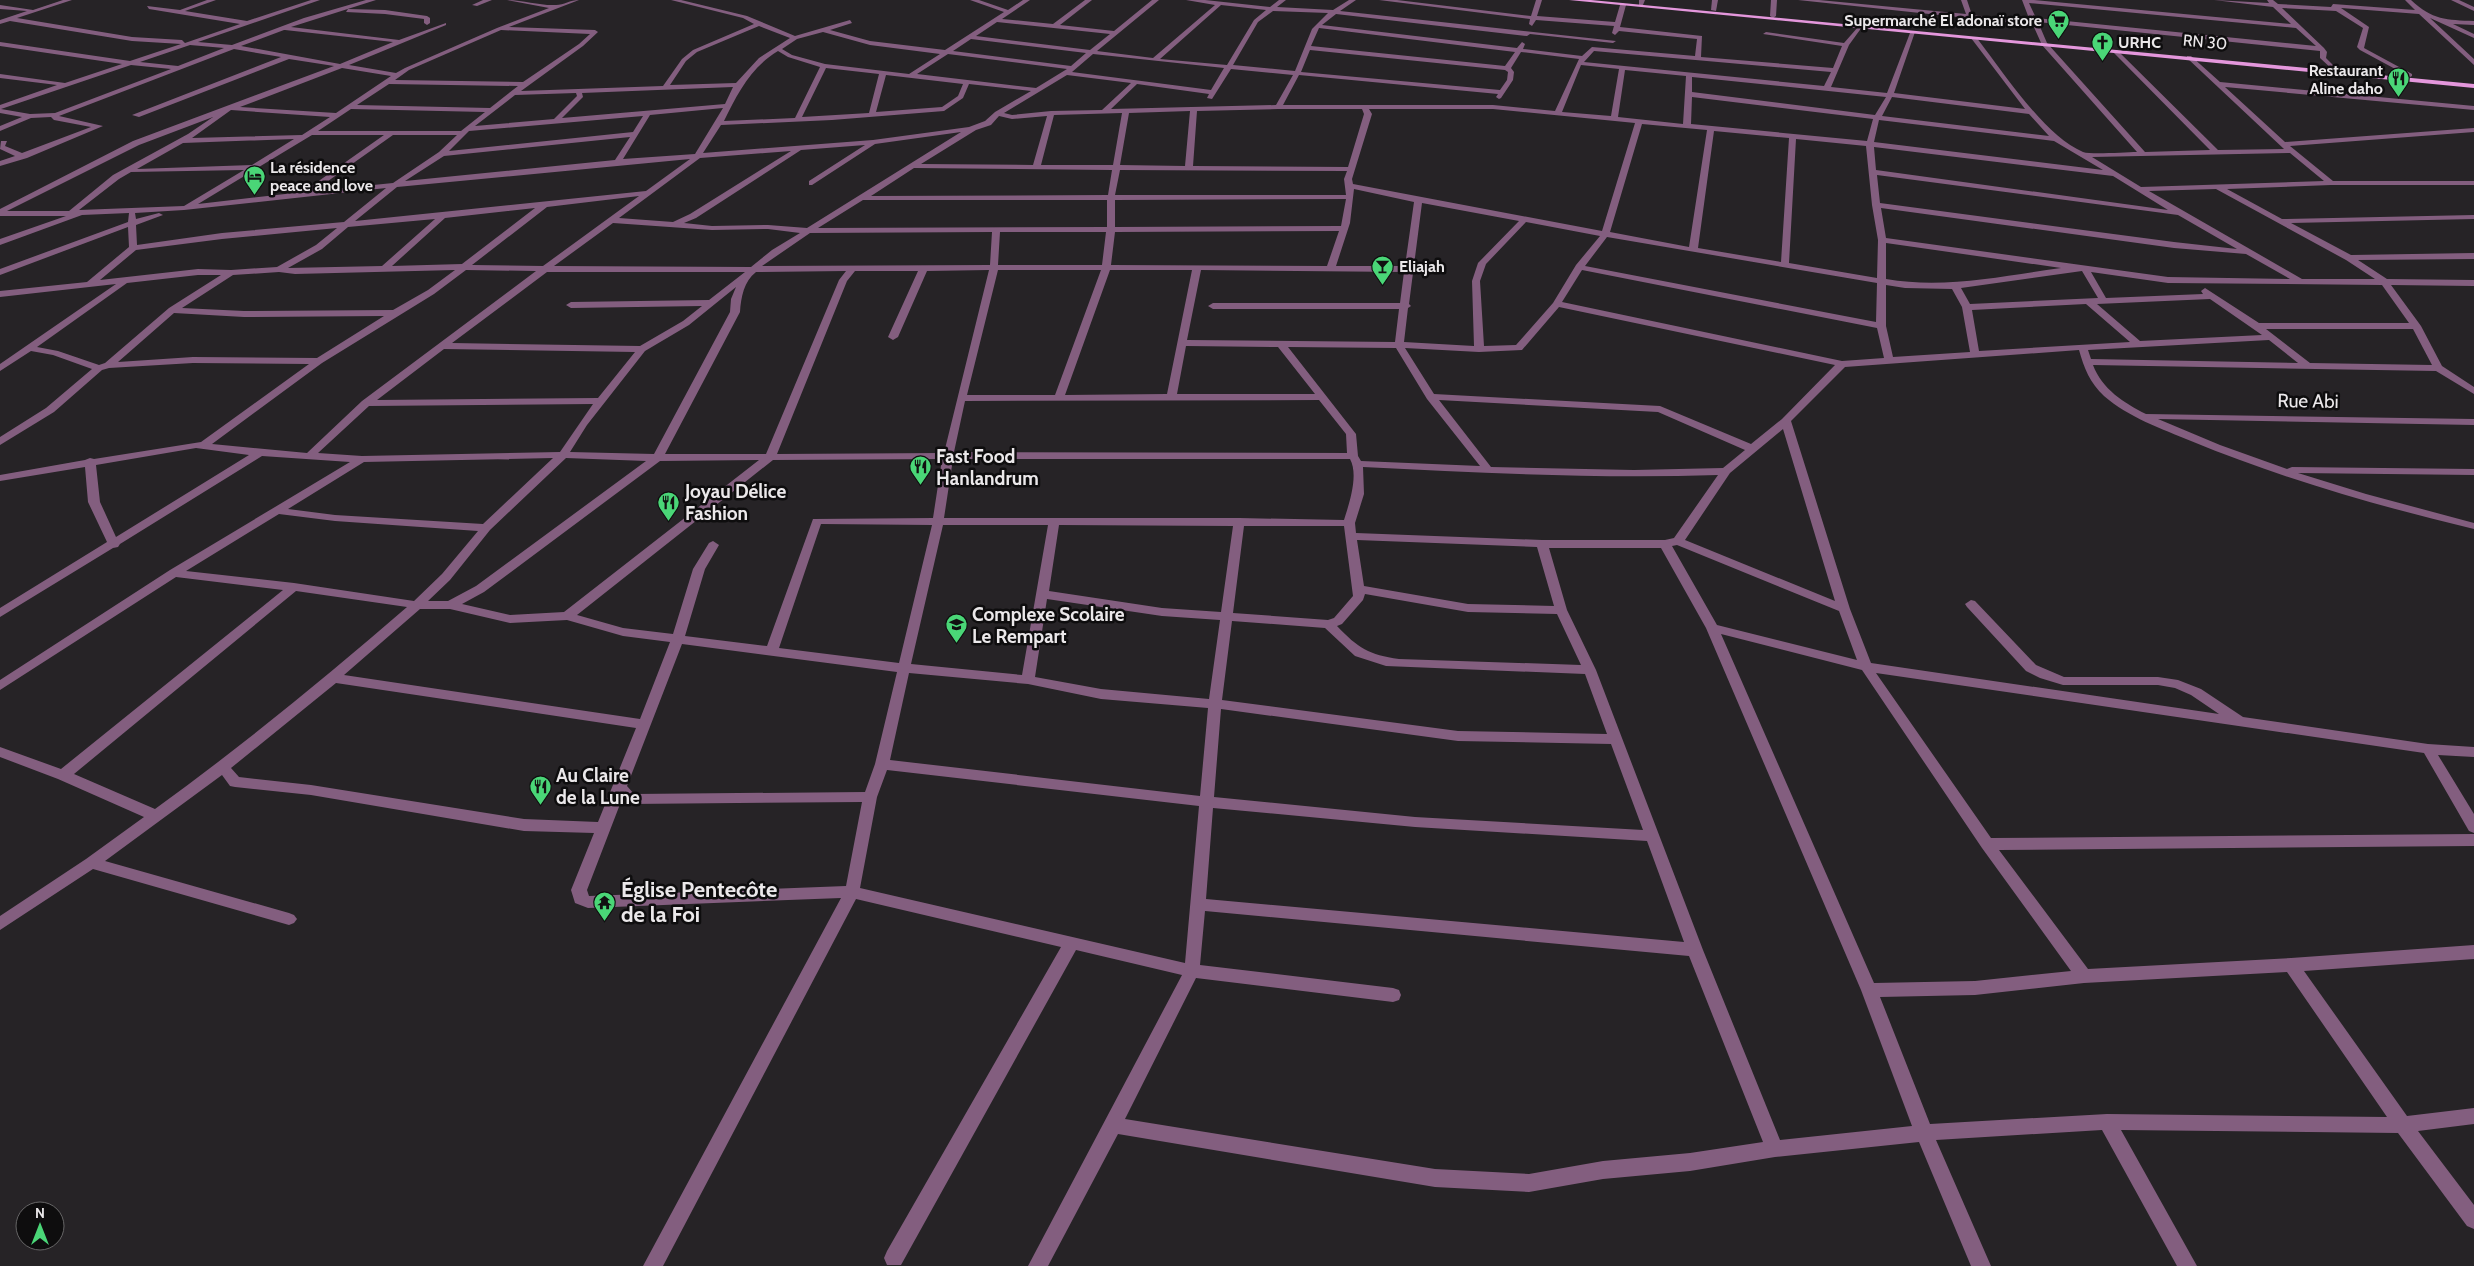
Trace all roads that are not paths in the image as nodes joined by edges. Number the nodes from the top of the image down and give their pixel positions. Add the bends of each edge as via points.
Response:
1 (69, 0) edge
2 (167, 0) edge
3 (213, 0) edge
4 (317, 0) edge
5 (373, 0) edge
6 (489, 0) edge
7 (510, 0) edge
8 (576, 0) edge
9 (674, 0) edge
10 (973, 0) edge
11 (1027, 0) edge
12 (1089, 0) edge
13 (1156, 0) edge
14 (1189, 0) edge
15 (1241, 0) edge
16 (1283, 0) edge
17 (1353, 0) edge
18 (1382, 0) edge
19 (1539, 0) edge
20 (1572, 0) edge
21 (1604, 0) edge
22 (1715, 0) edge
23 (1774, 0) edge
24 (1801, 0) edge
25 (1902, 0) edge
26 (1964, 0) edge
27 (2025, 0) edge
28 (2217, 0) edge
29 (2327, 0) edge
30 (2408, 0) edge
31 (2454, 0) edge
32 (1641, 2) edge
33 (1842, 2) edge
34 (1220, 3) junction
35 (2274, 4) edge
36 (475, 5) dead end
37 (1235, 5) junction
38 (1623, 5) junction
39 (0, 7) edge
40 (557, 7) junction
41 (2472, 7) edge
42 (2336, 8) junction
43 (340, 9) junction
44 (1272, 9) junction
45 (36, 10) junction
46 (1714, 10) junction
47 (1905, 10) junction
48 (180, 11) junction
49 (1010, 12) junction
50 (1335, 12) junction
51 (2423, 12) junction
52 (1773, 16) junction
53 (1970, 17) junction
54 (1534, 18) junction
55 (9, 19) junction
56 (997, 20) junction
57 (2443, 21) junction
58 (0, 22) edge
59 (850, 22) dead end
60 (2034, 22) junction
61 (248, 23) junction
62 (427, 23) dead end
63 (2474, 23) edge
64 (444, 24) dead end
65 (759, 24) junction
66 (1055, 26) junction
67 (1317, 26) junction
68 (2298, 26) junction
69 (1617, 27) junction
70 (283, 28) junction
71 (1860, 28) junction
72 (499, 29) junction
73 (823, 30) junction
74 (1114, 33) junction
75 (1527, 33) junction
76 (1913, 33) junction
77 (1766, 34) dead end
78 (2474, 36) edge
79 (969, 37) junction
80 (795, 38) junction
81 (1974, 38) junction
82 (400, 41) junction
83 (1613, 41) junction
84 (188, 43) junction
85 (2044, 43) junction
86 (0, 44) edge
87 (1846, 45) junction
88 (233, 47) junction
89 (1308, 48) junction
90 (778, 49) junction
91 (2322, 49) junction
92 (1611, 50) junction
93 (1091, 51) junction
94 (1518, 51) junction
95 (2115, 51) junction
96 (946, 52) junction
97 (290, 56) junction
98 (1698, 57) junction
99 (2189, 57) junction
100 (1154, 60) junction
101 (1581, 60) junction
102 (130, 63) junction
103 (2474, 63) edge
104 (824, 66) junction
105 (1230, 66) junction
106 (338, 67) junction
107 (179, 68) junction
108 (1073, 68) junction
109 (1507, 68) junction
110 (1622, 68) junction
111 (2333, 68) junction
112 (1833, 70) junction
113 (1298, 71) junction
114 (883, 72) junction
115 (1066, 74) junction
116 (395, 75) junction
117 (1689, 75) junction
118 (2410, 75) junction
119 (0, 76) edge
120 (910, 76) junction
121 (2474, 80) edge
122 (386, 82) junction
123 (967, 82) junction
124 (1136, 82) junction
125 (64, 84) junction
126 (524, 84) junction
127 (2218, 84) junction
128 (738, 85) junction
129 (2474, 86) edge
130 (665, 88) junction
131 (1827, 88) junction
132 (1037, 90) junction
133 (597, 91) junction
134 (1212, 92) junction
135 (1502, 92) junction
136 (514, 93) junction
137 (580, 94) junction
138 (1688, 94) junction
139 (1890, 95) junction
140 (726, 106) junction
141 (1013, 106) junction
142 (1364, 106) junction
143 (349, 107) junction
144 (1278, 107) junction
145 (1493, 107) junction
146 (230, 108) junction
147 (1206, 108) junction
148 (2474, 108) edge
149 (0, 109) edge
150 (1194, 109) junction
151 (494, 110) junction
152 (1126, 110) junction
153 (1105, 111) junction
154 (2031, 112) junction
155 (648, 113) junction
156 (1050, 113) junction
157 (1558, 113) junction
158 (872, 114) junction
159 (998, 114) junction
160 (56, 115) junction
161 (136, 115) dead end
162 (336, 115) junction
163 (1027, 115) junction
164 (30, 116) junction
165 (798, 118) junction
166 (1614, 118) junction
167 (1876, 119) junction
168 (556, 121) junction
169 (1639, 121) junction
170 (719, 122) junction
171 (1687, 126) junction
172 (0, 128) edge
173 (973, 128) junction
174 (1711, 128) junction
175 (2474, 130) edge
176 (465, 131) junction
177 (393, 132) junction
178 (636, 134) junction
179 (307, 135) junction
180 (1793, 136) junction
181 (2056, 139) junction
182 (182, 141) junction
183 (873, 142) junction
184 (4, 143) dead end
185 (1870, 144) junction
186 (2283, 144) junction
187 (799, 149) junction
188 (2291, 151) junction
189 (2216, 152) junction
190 (442, 154) junction
191 (2143, 154) junction
192 (2083, 155) junction
193 (24, 156) junction
194 (697, 157) junction
195 (618, 162) junction
196 (0, 164) edge
197 (914, 166) junction
198 (254, 167) junction
199 (1189, 167) junction
200 (1036, 168) junction
201 (1116, 168) junction
202 (1352, 169) junction
203 (130, 171) junction
204 (1873, 172) junction
205 (2114, 174) junction
206 (812, 183) dead end
207 (2331, 183) junction
208 (2474, 183) edge
209 (396, 184) junction
210 (1351, 186) junction
211 (2218, 187) junction
212 (2139, 188) junction
213 (645, 193) junction
214 (304, 194) junction
215 (1350, 197) junction
216 (859, 198) junction
217 (1111, 198) junction
218 (1418, 200) junction
219 (545, 204) junction
220 (1876, 205) junction
221 (184, 208) junction
222 (132, 211) junction
223 (0, 213) edge
224 (2180, 213) junction
225 (82, 214) junction
226 (443, 216) junction
227 (2474, 217) edge
228 (1524, 219) junction
229 (610, 220) junction
230 (2282, 221) junction
231 (134, 222) junction
232 (346, 225) junction
233 (675, 225) junction
234 (996, 228) junction
235 (1344, 228) junction
236 (1111, 229) junction
237 (809, 230) junction
238 (1606, 233) junction
239 (1882, 240) junction
240 (0, 242) edge
241 (133, 248) junction
242 (1693, 250) junction
243 (2249, 252) junction
244 (2474, 256) edge
245 (2349, 258) junction
246 (1785, 264) junction
247 (464, 267) junction
248 (854, 267) junction
249 (1331, 267) junction
250 (1579, 267) junction
251 (994, 268) junction
252 (1106, 268) junction
253 (1197, 268) junction
254 (279, 269) junction
255 (544, 269) junction
256 (756, 269) junction
257 (923, 269) junction
258 (1409, 269) junction
259 (2081, 269) junction
260 (384, 270) junction
261 (0, 272) edge
262 (231, 273) junction
263 (744, 279) junction
264 (1882, 281) junction
265 (125, 282) junction
266 (2194, 282) junction
267 (2302, 282) junction
268 (2385, 282) junction
269 (2474, 283) edge
270 (90, 284) junction
271 (1956, 286) junction
272 (0, 294) edge
273 (2210, 296) junction
274 (2103, 300) junction
275 (2088, 301) junction
276 (712, 303) junction
277 (1557, 304) junction
278 (571, 305) dead end
279 (1213, 306) dead end
280 (1406, 306) junction
281 (1967, 307) junction
282 (172, 310) junction
283 (395, 313) junction
284 (1881, 326) junction
285 (2257, 326) junction
286 (2416, 326) junction
287 (893, 337) dead end
288 (2270, 337) junction
289 (1181, 343) junction
290 (2138, 344) junction
291 (1282, 345) junction
292 (1399, 345) junction
293 (443, 346) junction
294 (2082, 347) junction
295 (29, 348) junction
296 (642, 349) junction
297 (1480, 349) junction
298 (1975, 355) junction
299 (1889, 359) junction
300 (319, 361) junction
301 (2087, 362) junction
302 (1842, 364) junction
303 (2307, 365) junction
304 (104, 366) junction
305 (0, 368) edge
306 (2438, 368) junction
307 (2474, 391) edge
308 (1322, 397) junction
309 (1431, 397) junction
310 (961, 398) junction
311 (1060, 398) junction
312 (1171, 398) junction
313 (603, 401) junction
314 (366, 403) junction
315 (2142, 416) junction
316 (1786, 421) junction
317 (2459, 422) junction
318 (2474, 422) edge
319 (2474, 432) edge
320 (0, 442) edge
321 (201, 447) junction
322 (1753, 449) junction
323 (260, 453) junction
324 (310, 454) junction
325 (563, 455) junction
326 (658, 457) junction
327 (770, 457) junction
328 (948, 457) junction
329 (362, 459) junction
330 (1355, 460) junction
331 (90, 461) junction
332 (2276, 470) junction
333 (1489, 471) junction
334 (1726, 471) junction
335 (2474, 472) edge
336 (3, 476) edge
337 (279, 511) junction
338 (938, 520) junction
339 (1054, 521) junction
340 (1239, 521) junction
341 (1349, 523) junction
342 (2474, 526) edge
343 (486, 528) junction
344 (1351, 536) junction
345 (1671, 543) junction
346 (1542, 544) junction
347 (114, 545) junction
348 (713, 545) dead end
349 (174, 573) junction
350 (294, 587) junction
351 (1359, 589) junction
352 (1042, 594) junction
353 (1971, 604) dead end
354 (450, 605) junction
355 (417, 606) junction
356 (1844, 609) junction
357 (1561, 610) junction
358 (0, 613) edge
359 (567, 616) junction
360 (1228, 618) junction
361 (1329, 624) junction
362 (1712, 628) junction
363 (678, 639) junction
364 (772, 650) junction
365 (1866, 666) junction
366 (903, 668) junction
367 (1590, 670) junction
368 (334, 678) junction
369 (1028, 680) junction
370 (0, 686) edge
371 (1215, 704) junction
372 (2242, 723) junction
373 (644, 724) junction
374 (1615, 739) junction
375 (2428, 749) junction
376 (0, 752) edge
377 (2474, 752) edge
378 (882, 764) junction
379 (223, 768) junction
380 (63, 775) junction
381 (620, 788) junction
382 (870, 797) junction
383 (1207, 802) junction
384 (157, 816) junction
385 (2474, 827) edge
386 (603, 828) junction
387 (1652, 836) junction
388 (2474, 840) edge
389 (1987, 844) junction
390 (91, 862) junction
391 (852, 892) junction
392 (1198, 904) junction
393 (289, 920) dead end
394 (0, 924) edge
395 (1071, 944) junction
396 (1695, 950) junction
397 (2474, 952) edge
398 (2291, 965) junction
399 (1192, 971) junction
400 (2084, 976) junction
401 (1869, 990) junction
402 (1393, 995) dead end
403 (2474, 1116) edge
404 (2106, 1122) junction
405 (1113, 1125) junction
406 (2403, 1125) junction
407 (1924, 1133) junction
408 (1775, 1149) junction
409 (2474, 1220) edge
410 (894, 1258) dead end
411 (653, 1266) edge
412 (1038, 1266) edge
413 (1981, 1266) edge
414 (2187, 1266) edge

1 - 45 street
2 - 48 street via 149,7
3 - 48 street
4 - 61 street
5 - 43 street
6 - 36 street
7 - 40 street
8 - 40 street
9 - 65 street via 745,17
10 - 49 street
11 - 49 street
12 - 66 street
13 - 74 street
14 - 34 street
15 - 37 street
16 - 44 street
17 - 50 street
18 - 54 street
19 - 54 street
20 - 38 main road, RN 30
21 - 32 main road, RN 30 / RN 30
22 - 46 street
23 - 52 street
24 - 33 street
25 - 47 street
26 - 53 street
27 - 60 street
27 - 68 street
28 - 35 street
29 - 42 street
30 - 51 street
31 - 41 street
32 - 46 main road, RN 30 / RN 30
33 - 47 street
34 - 37 street
34 - 100 street
35 - 42 street
35 - 68 street
37 - 44 street
38 - 69 street
38 - 71 main road, RN 30
39 - 45 street
40 - 72 street
42 - 51 street
42 - 118 street via 2366,27 2362,49
43 - 62 street via 427,18
43 - 70 street
44 - 50 street
44 - 105 street via 1253,25
45 - 55 street
46 - 52 main road, RN 30 / RN 30
47 - 53 street
48 - 61 street
49 - 56 street
50 - 67 street
50 - 75 street
51 - 57 street
51 - 103 street
52 - 85 main road, RN 30 / RN 30
53 - 60 street
54 - 69 street
54 - 75 street
55 - 58 street
55 - 84 street via 132,39
56 - 66 street
56 - 79 street
57 - 63 street
57 - 78 street
59 - 73 street
60 - 85 street
60 - 91 street
61 - 70 street
61 - 84 street
64 - 82 street
65 - 80 street
65 - 130 street via 695,52 684,60
66 - 74 street
67 - 89 street
67 - 94 street
68 - 91 street
69 - 83 street
69 - 98 street via 1700,37
70 - 82 street
70 - 88 street
71 - 76 main road, RN 30
71 - 87 street
72 - 116 street
72 - 126 street via 595,32
73 - 80 street
73 - 96 street via 870,43
74 - 93 street
75 - 83 street
75 - 94 street
76 - 81 main road, RN 30
76 - 139 street
77 - 87 street
79 - 93 street
79 - 96 street
80 - 90 street
81 - 85 main road, RN 30
81 - 154 street
82 - 106 street
83 - 92 street
84 - 88 street
84 - 102 street
85 - 95 main road, RN 30
85 - 111 main road, RN 30 / RN 30
85 - 191 street
86 - 102 street
87 - 112 street
88 - 97 street
88 - 107 street
89 - 109 street
89 - 113 street
90 - 104 street
90 - 128 street via 757,62
91 - 111 street via 2323,58
92 - 98 street
92 - 101 street via 1592,49
93 - 100 street
93 - 108 street
94 - 101 street
94 - 109 street
95 - 99 main road, RN 30
95 - 189 street
96 - 108 street
96 - 120 street
97 - 106 street
97 - 161 street
98 - 112 street
99 - 127 street
99 - 129 main road, RN 30
100 - 105 street
101 - 110 street
101 - 157 street
102 - 107 street
102 - 125 street
104 - 114 street
104 - 165 street
105 - 113 street
105 - 134 street
106 - 116 street
106 - 146 street
107 - 160 street
108 - 115 street
109 - 135 street via 1511,72 1510,80
110 - 117 street
110 - 166 street
111 - 118 main road, RN 30 / RN 30
112 - 131 street
113 - 135 street
113 - 144 street
114 - 120 street
114 - 158 street
115 - 124 street
115 - 132 street
116 - 122 street
117 - 131 street
117 - 138 street
118 - 121 main road, RN 30 / RN 30
119 - 125 street
120 - 123 street
122 - 126 street
122 - 143 street
123 - 132 street
123 - 158 street via 961,97 944,109
124 - 134 street
124 - 153 street
125 - 149 street
126 - 136 street
127 - 148 street
127 - 186 street
128 - 130 street
128 - 140 street
130 - 133 street
131 - 139 street
132 - 141 street
133 - 137 street
133 - 137 street via 590,88
134 - 147 street
135 - 145 street
136 - 137 street
136 - 151 street
137 - 168 street
138 - 167 street
138 - 171 street
139 - 154 street
139 - 167 street
140 - 155 street
140 - 170 street
141 - 159 street
141 - 163 street
142 - 144 street
142 - 145 street
142 - 202 street via 1368,114
143 - 151 street
143 - 162 street
144 - 147 street
145 - 157 street
146 - 162 street
146 - 182 street
146 - 223 street via 136,143
147 - 150 street
149 - 164 street
150 - 152 street
150 - 199 street
151 - 176 street
152 - 153 street
152 - 201 street
153 - 156 street
154 - 181 street
155 - 168 street
155 - 178 street
156 - 163 street
156 - 200 street
157 - 166 street
158 - 165 street
159 - 163 street via 1012,117
159 - 173 street via 988,123
160 - 164 street
160 - 193 street via 54,118 99,126
162 - 179 street
164 - 172 street
165 - 170 street
166 - 169 street
167 - 181 street
167 - 185 street
168 - 176 street
169 - 171 street
169 - 238 street
170 - 194 street
171 - 174 street
173 - 183 street
173 - 197 street
174 - 180 street
174 - 242 street
175 - 186 street
176 - 177 street
176 - 190 street
177 - 179 street
177 - 214 street
178 - 190 street
178 - 195 street
179 - 182 street
179 - 198 street
180 - 185 street
180 - 246 street
181 - 192 street
182 - 203 street
183 - 187 street
183 - 206 street
184 - 193 street via 1,146 8,151
185 - 204 street
185 - 205 street
186 - 188 street
187 - 194 street
187 - 233 street
188 - 189 street
188 - 207 street
189 - 191 street
190 - 209 street
191 - 192 street
192 - 205 street
193 - 196 street
194 - 195 street
194 - 213 street
195 - 209 street
197 - 200 street
197 - 216 street
198 - 203 street
198 - 221 street
199 - 201 street
199 - 202 street
200 - 201 street
201 - 217 street
202 - 210 street via 1348,180
203 - 225 street via 73,211
204 - 220 street
204 - 224 street
205 - 212 street
207 - 208 street
207 - 211 street
209 - 214 street
209 - 232 street
210 - 215 street
210 - 218 street
211 - 212 street
211 - 230 street
212 - 224 street
213 - 219 street
213 - 229 street
214 - 221 street
215 - 217 street
215 - 235 street
216 - 217 street
216 - 237 street
217 - 236 street
218 - 228 street
218 - 258 street
219 - 226 street
219 - 247 street
220 - 239 street
220 - 243 street
221 - 222 street
221 - 231 street
222 - 225 street
222 - 231 street
223 - 225 street
224 - 243 street
225 - 240 street
226 - 232 street
226 - 260 street
227 - 230 street
228 - 238 street
228 - 297 street via 1482,263 1478,272
229 - 233 street
229 - 255 street
230 - 245 street
231 - 241 street
231 - 261 street
232 - 241 street
232 - 254 street via 319,248
233 - 237 street
234 - 236 street
234 - 237 street
234 - 251 street
235 - 236 street
235 - 249 street
236 - 252 street
237 - 256 street via 762,261
238 - 242 street
238 - 250 street
239 - 259 street
239 - 264 street
241 - 270 street
242 - 246 street
243 - 267 street
244 - 245 street
245 - 268 street
246 - 264 street
247 - 255 street
247 - 260 street
247 - 283 street
248 - 256 street
248 - 257 street
248 - 327 street via 842,280
249 - 253 street
249 - 258 street
250 - 277 street
250 - 284 street
251 - 252 street
251 - 257 street
251 - 310 street
252 - 253 street
252 - 311 street
253 - 289 street
254 - 260 street
254 - 262 street
255 - 256 street
255 - 293 street
256 - 263 street
257 - 287 street
258 - 280 street
259 - 266 street
259 - 271 street
259 - 274 street
262 - 265 street via 198,272
262 - 282 street
263 - 276 street
263 - 326 street via 735,312
264 - 271 street via 1932,287
264 - 284 street
265 - 270 street
265 - 295 street
266 - 267 street
266 - 273 street
267 - 268 street
268 - 269 street
268 - 286 street
270 - 272 street
271 - 281 street
273 - 274 street
273 - 285 street
274 - 275 street
275 - 281 street
275 - 290 street
276 - 278 street
276 - 296 street
277 - 297 street via 1519,348
277 - 302 street
279 - 280 street
280 - 292 street
281 - 298 street
282 - 283 street via 244,314
282 - 304 street
283 - 300 street
284 - 299 street
285 - 286 street
285 - 288 street
286 - 306 street
288 - 290 street
288 - 303 street
289 - 291 street
289 - 312 street
290 - 294 street
291 - 292 street
291 - 308 street
292 - 297 street
292 - 309 street
293 - 296 street
293 - 314 street
294 - 298 street
294 - 301 street
295 - 304 street
295 - 305 street
296 - 313 street
298 - 299 street
299 - 302 street
300 - 304 street via 194,360
300 - 321 street
301 - 303 street
301 - 315 street via 2098,384
302 - 316 street
303 - 306 street
304 - 320 street via 50,410
306 - 307 street
308 - 312 street
308 - 330 street via 1351,434
309 - 322 street via 1660,409
309 - 333 street
310 - 311 street
310 - 328 street
311 - 312 street
313 - 314 street
313 - 325 street
314 - 324 street
315 - 317 street, Rue Abi
315 - 332 street
316 - 322 street
316 - 356 street
317 - 318 street, Rue Abi
317 - 319 street
321 - 323 street
321 - 331 street via 196,445
322 - 334 street
323 - 324 street
323 - 347 street
324 - 329 street
325 - 326 street
325 - 329 street
325 - 343 street
326 - 327 street
326 - 354 street via 480,590
327 - 328 street
327 - 359 street
328 - 330 street via 1058,455
328 - 338 street
329 - 337 street
330 - 333 street
330 - 341 street via 1358,494
331 - 336 street
331 - 347 street via 94,502
332 - 335 street
332 - 342 street via 2404,509
333 - 334 street via 1651,475
334 - 345 street
337 - 343 street
337 - 349 street
338 - 339 street
338 - 364 street via 817,521
338 - 366 street
339 - 340 street
339 - 352 street
340 - 341 street
340 - 360 street
341 - 344 street
343 - 355 street via 446,577
344 - 346 street
344 - 351 street
345 - 346 street
345 - 356 street
345 - 362 street
346 - 357 street
347 - 358 street
348 - 363 street via 699,570
349 - 350 street
349 - 370 street
350 - 355 street
350 - 380 street
351 - 357 street via 1468,608
351 - 361 street via 1359,597 1338,620
352 - 360 street
352 - 369 street
353 - 372 street via 2031,668 2044,675 2063,681 2178,684 2196,692
354 - 355 street
354 - 359 street via 510,619
355 - 368 street
356 - 365 street
357 - 367 street
359 - 363 street via 623,632
360 - 361 street
360 - 371 street
361 - 367 street via 1352,650 1373,660
362 - 365 street
362 - 401 street
363 - 364 street
363 - 373 street
364 - 366 street
365 - 372 street
365 - 389 street
366 - 369 street
366 - 378 street
367 - 374 street
368 - 373 street
368 - 379 street
369 - 371 street via 1101,694
371 - 374 street via 1458,736
371 - 383 street
372 - 375 street
373 - 381 street
374 - 387 street
375 - 377 street
375 - 385 street
376 - 380 street
378 - 382 street
378 - 383 street
379 - 384 street
379 - 386 street via 235,782 311,790 524,825
380 - 384 street
381 - 382 street via 630,798
381 - 386 street
382 - 391 street
383 - 387 street via 1415,822
383 - 392 street
384 - 390 street
386 - 391 street via 579,890 580,899 588,902
387 - 396 street
388 - 389 street
389 - 400 street
390 - 393 street
390 - 394 street
391 - 395 street
391 - 411 street
392 - 396 street
392 - 399 street
395 - 399 street
395 - 410 street
396 - 408 street
397 - 398 street
398 - 400 street
398 - 406 street
399 - 402 street
399 - 405 street
400 - 401 street via 1976,988
401 - 407 street
403 - 406 street
404 - 406 street
404 - 407 street
404 - 414 street
405 - 408 street via 1435,1178 1529,1183 1603,1170 1690,1162
405 - 412 street
406 - 409 street
407 - 408 street
407 - 413 street

